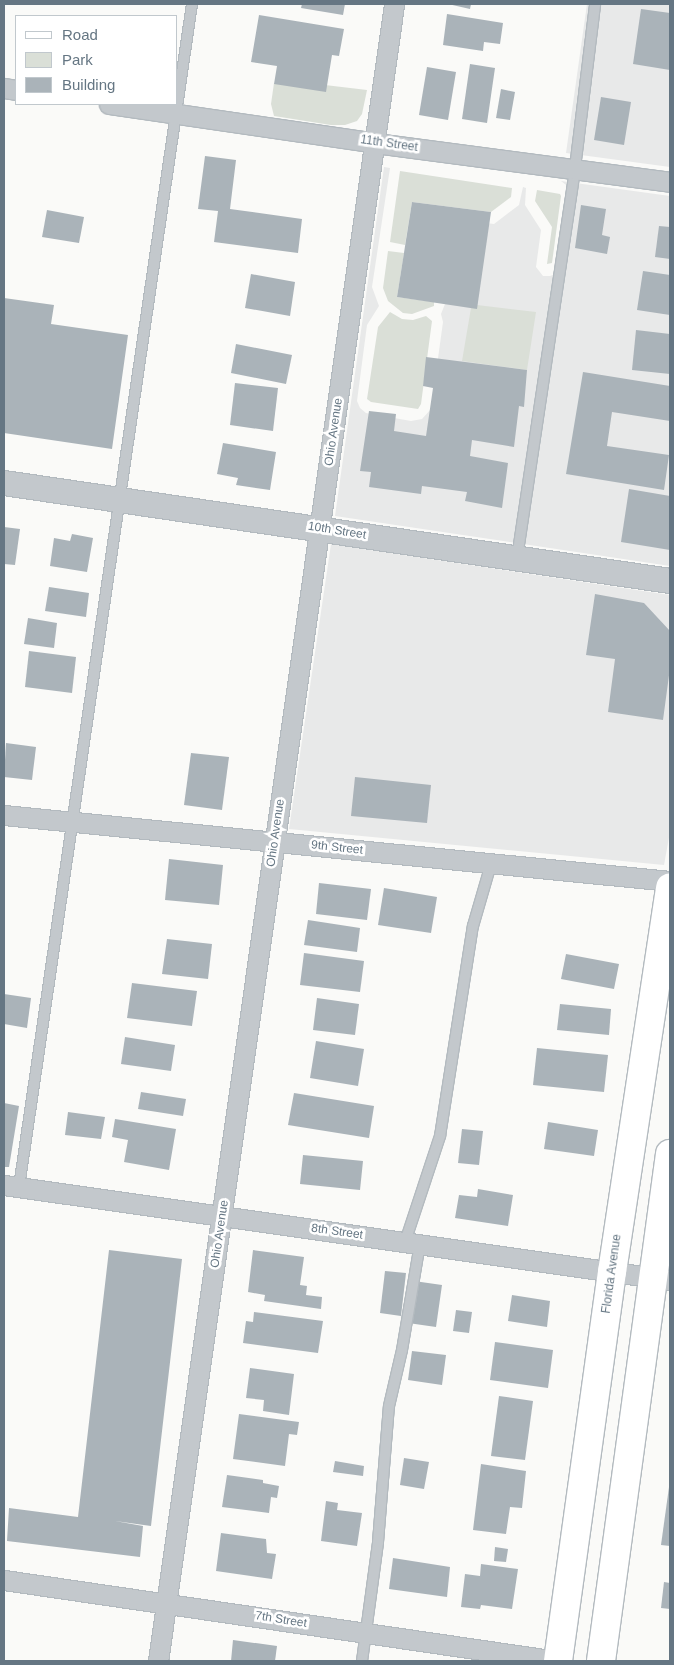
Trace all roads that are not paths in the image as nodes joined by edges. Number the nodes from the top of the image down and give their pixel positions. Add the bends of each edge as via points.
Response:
1 (192, 4) edge
2 (394, 4) edge
3 (595, 4) edge
4 (116, 105) edge
5 (177, 114) junction
6 (375, 143) junction
7 (575, 168) junction
8 (670, 182) edge
9 (4, 483) edge
10 (120, 500) junction
11 (320, 528) junction
12 (517, 558) junction
13 (670, 581) edge
14 (4, 815) edge
15 (72, 822) junction
16 (275, 842) junction
17 (491, 864) junction
18 (670, 881) edge
19 (670, 887) edge
20 (670, 1154) edge
21 (11, 1186) edge
22 (222, 1216) junction
23 (413, 1243) junction
24 (612, 1272) junction
25 (661, 1278) edge
26 (4, 1580) edge
27 (167, 1603) junction
28 (367, 1633) junction
29 (158, 1661) edge
30 (362, 1661) edge
31 (558, 1661) edge
32 (601, 1661) edge

1 - 5 lane
2 - 6 street, Ohio Avenue
3 - 7 lane
4 - 5 street, 11th Street
5 - 6 street, 11th Street
5 - 10 lane
6 - 7 street, 11th Street
6 - 11 street, Ohio Avenue
7 - 8 street, 11th Street
7 - 12 lane
9 - 10 street, 10th Street
10 - 11 street, 10th Street
10 - 15 lane
11 - 12 street, 10th Street
11 - 16 street, Ohio Avenue
12 - 13 street, 10th Street
14 - 15 street, 9th Street
15 - 16 street, 9th Street
15 - 21 lane
16 - 17 street, 9th Street
16 - 22 street, Ohio Avenue
17 - 18 street, 9th Street
17 - 23 lane via 473,926 440,1136
19 - 24 main road, Florida Avenue
20 - 25 main road
21 - 22 street, 8th Street
22 - 23 street, 8th Street
22 - 27 street, Ohio Avenue
23 - 24 street, 8th Street
23 - 28 lane via 389,1406
24 - 25 street, 8th Street
24 - 31 main road, Florida Avenue
25 - 32 main road
26 - 27 street, 7th Street
27 - 28 street, 7th Street
27 - 29 street, Ohio Avenue
28 - 30 lane
28 - 31 street, 7th Street

